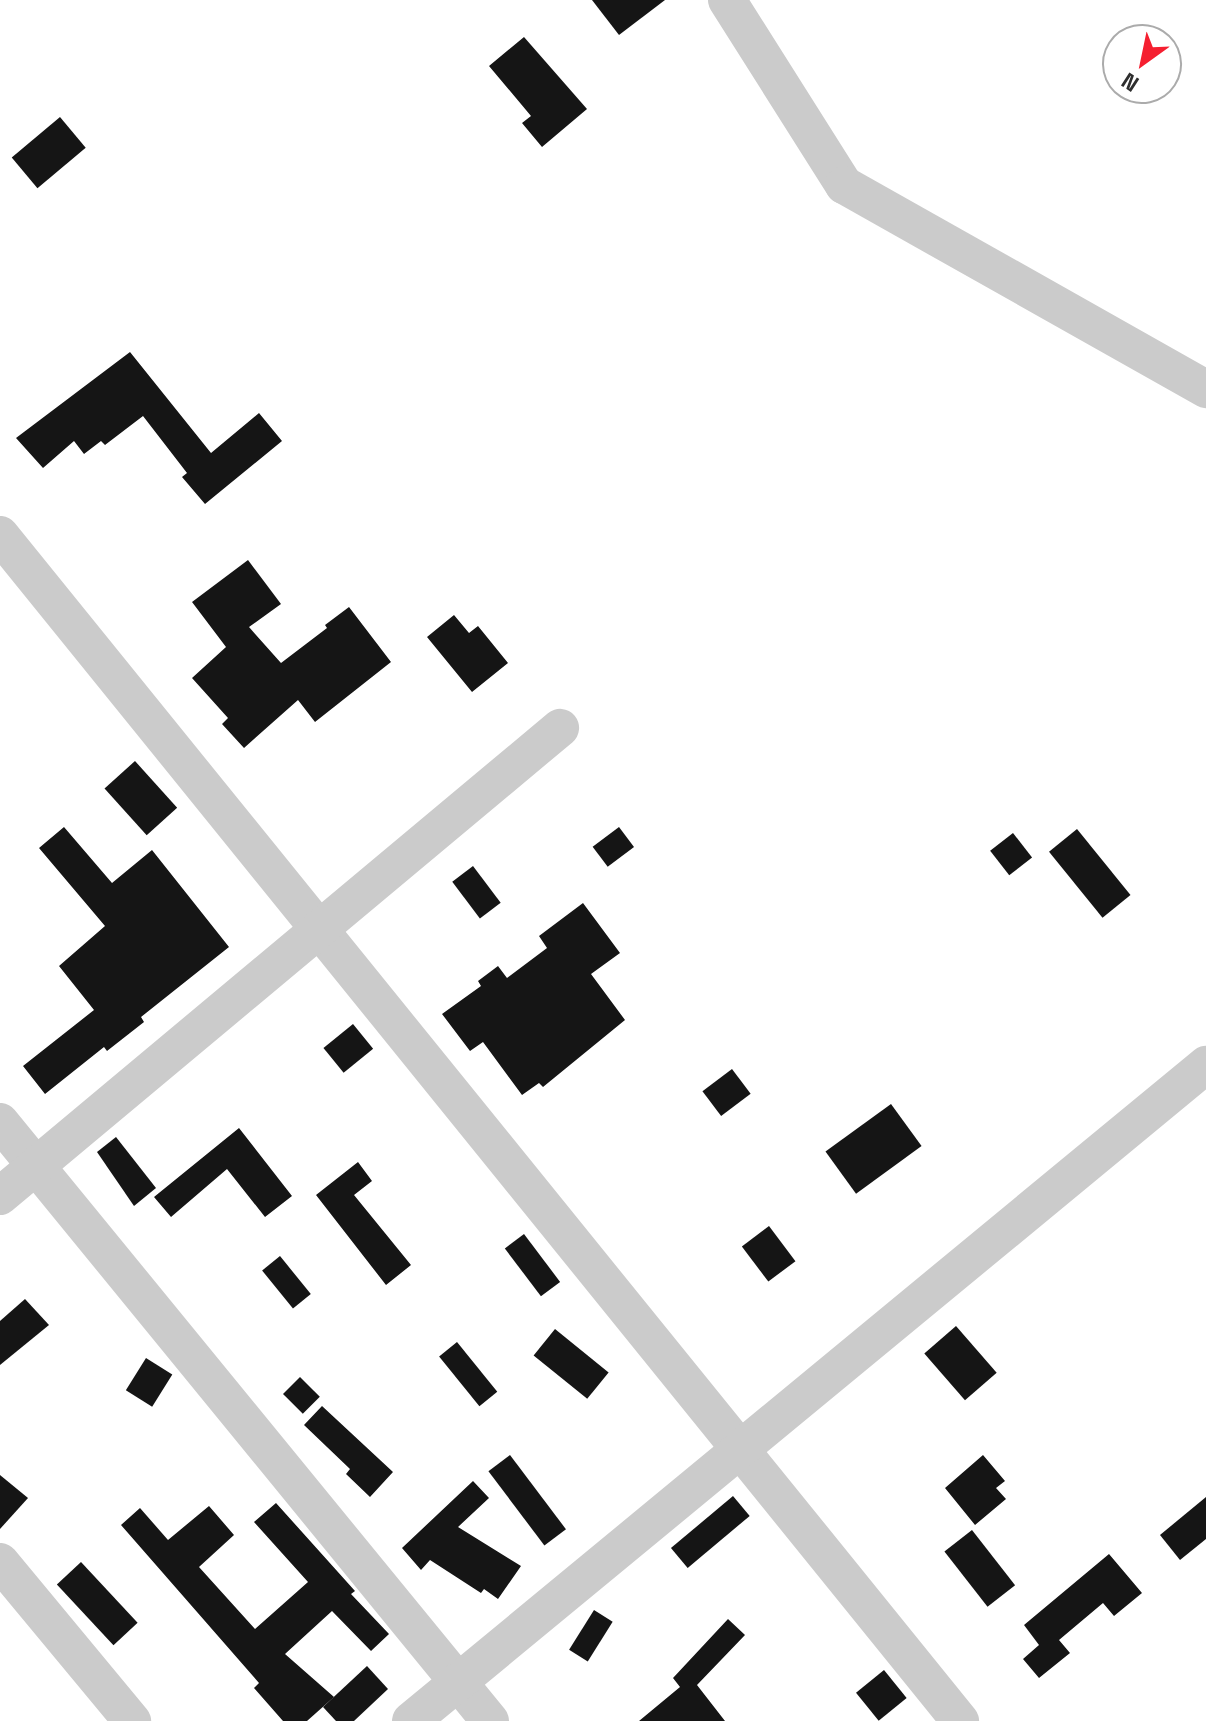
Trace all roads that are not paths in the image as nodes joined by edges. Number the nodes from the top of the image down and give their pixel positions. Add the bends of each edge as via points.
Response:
1 (727, 0) edge
2 (1206, 389) edge
3 (0, 535) edge
4 (560, 728) dead end
5 (320, 929) junction
6 (1206, 1065) edge
7 (0, 1122) edge
8 (36, 1166) junction
9 (0, 1196) edge
10 (740, 1449) junction
11 (0, 1562) edge
12 (458, 1682) junction
13 (132, 1721) edge
14 (411, 1721) edge
15 (490, 1721) edge
16 (960, 1721) edge

1 - 2 street via 844,185
3 - 5 street
4 - 5 street
5 - 8 street
5 - 10 street
6 - 10 street
7 - 8 street
8 - 9 street
8 - 12 street
10 - 12 street
10 - 16 street
11 - 13 street
12 - 14 street
12 - 15 street

